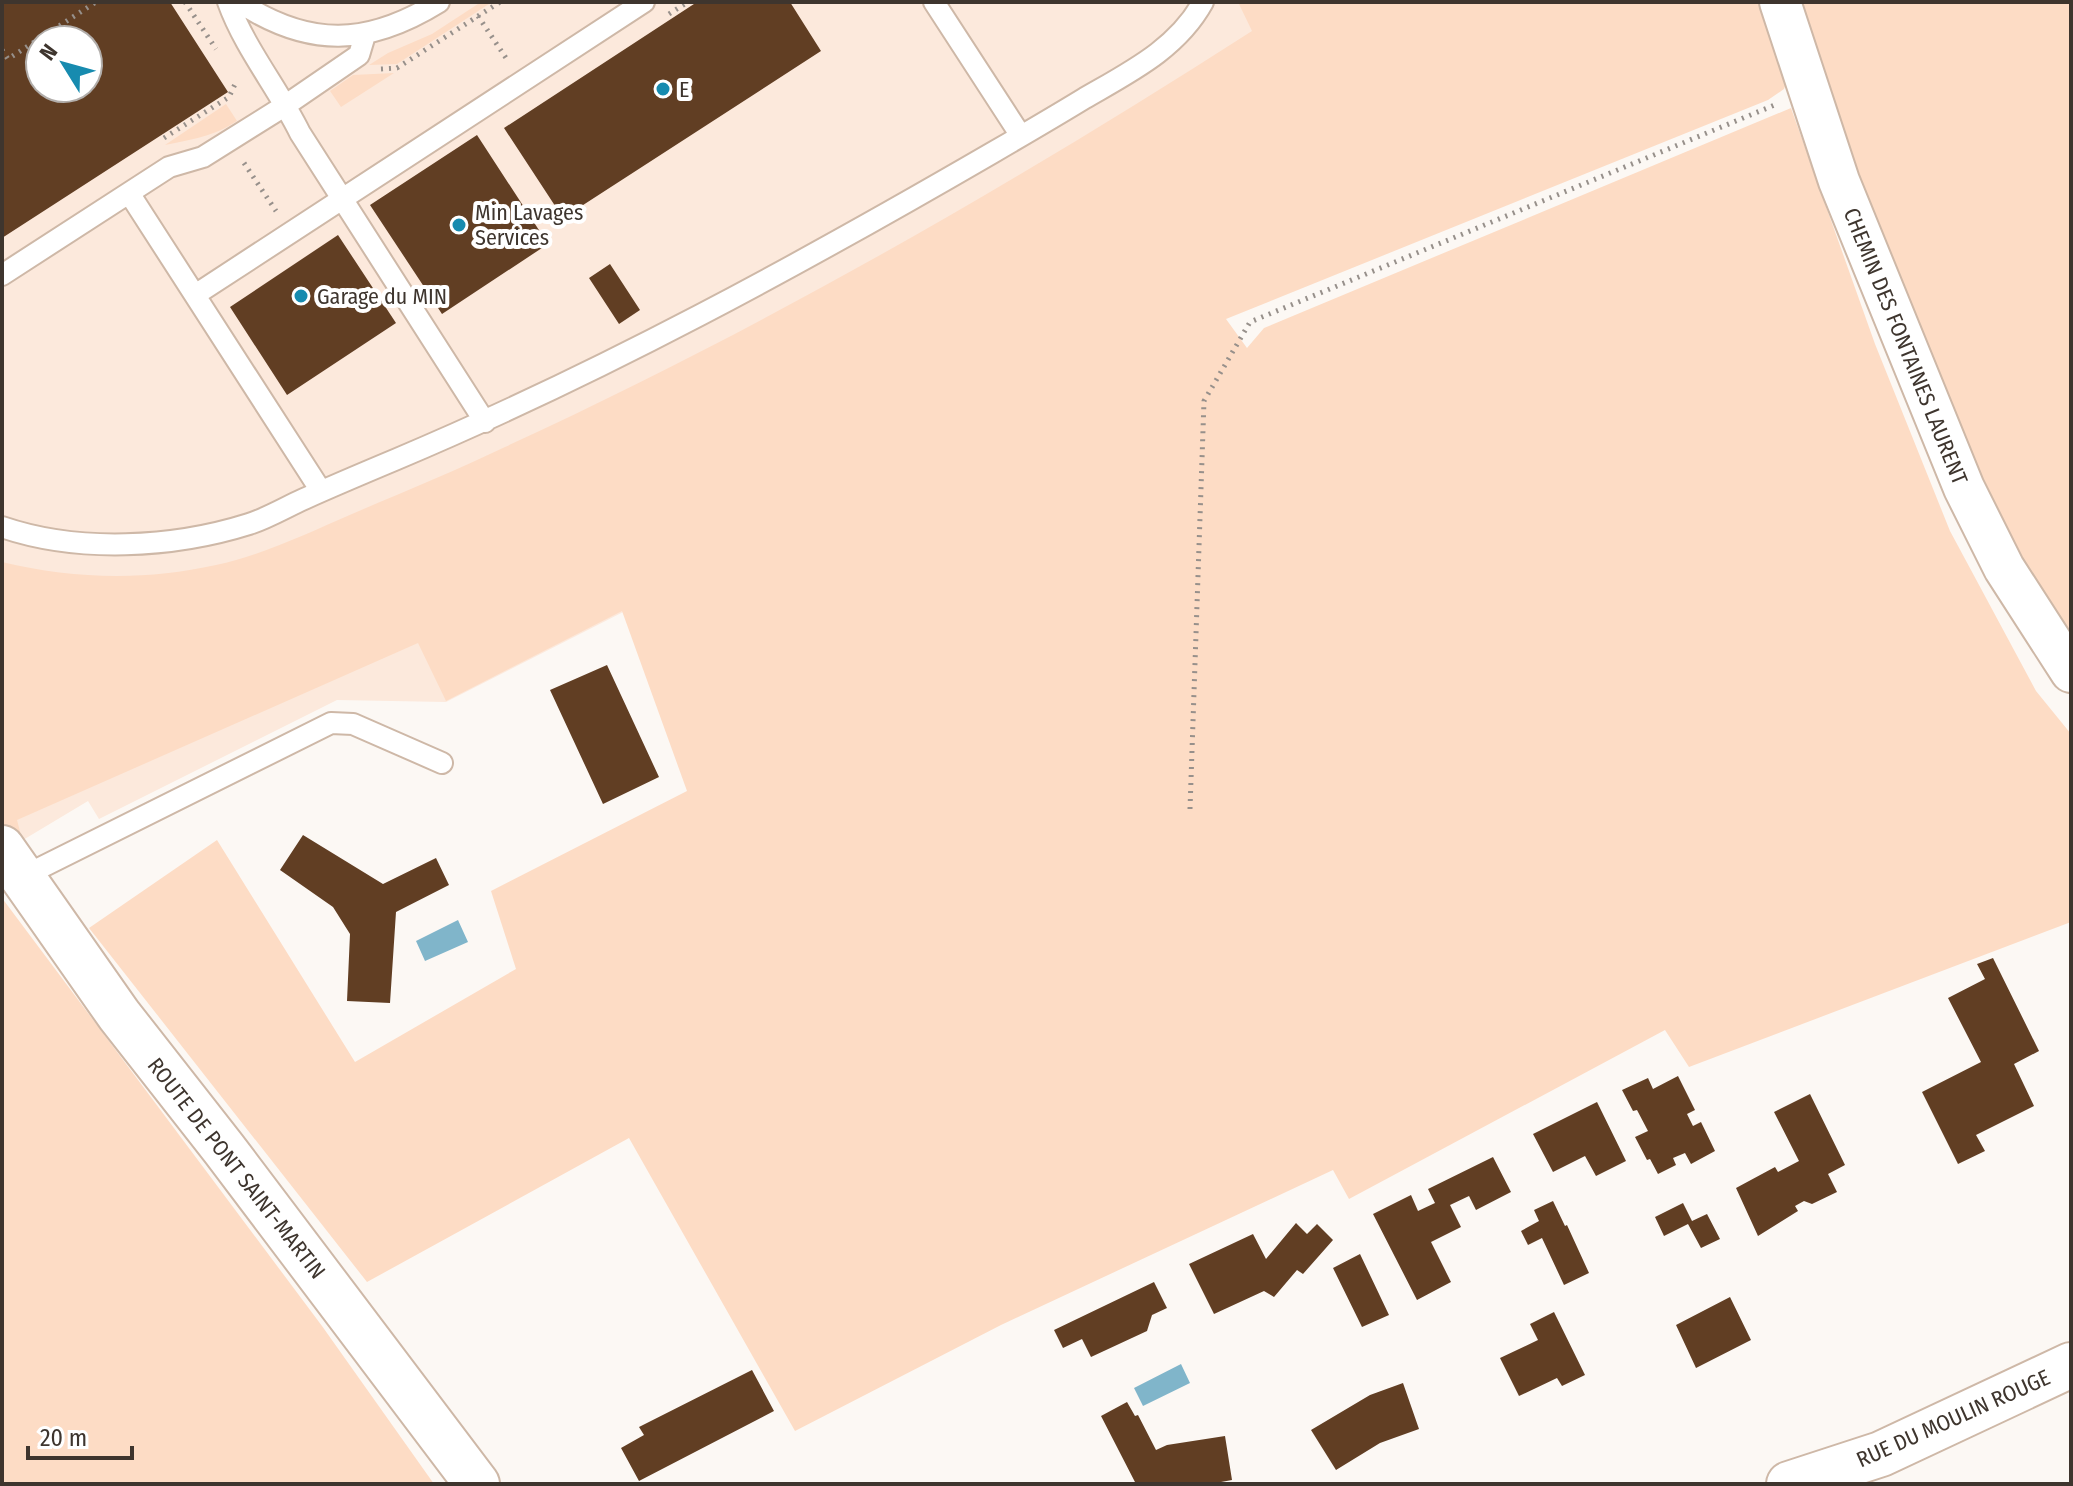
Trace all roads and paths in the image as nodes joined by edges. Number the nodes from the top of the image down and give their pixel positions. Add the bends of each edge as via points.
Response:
1 (96, 2) edge
2 (185, 2) edge
3 (228, 2) edge
4 (239, 2) edge
5 (439, 2) edge
6 (500, 2) edge
7 (644, 2) edge
8 (934, 2) edge
9 (1203, 2) edge
10 (1780, 2) edge
11 (478, 16) junction
12 (365, 35) junction
13 (2, 50) edge
14 (223, 60) dead end
15 (511, 66) dead end
16 (374, 69) dead end
17 (230, 71) dead end
18 (1807, 91) junction
19 (286, 105) junction
20 (1021, 136) junction
21 (151, 147) dead end
22 (241, 159) dead end
23 (129, 193) junction
24 (342, 197) junction
25 (281, 219) dead end
26 (2, 275) edge
27 (195, 295) junction
28 (485, 422) junction
29 (321, 491) junction
30 (2, 527) edge
31 (2071, 672) edge
32 (442, 763) dead end
33 (1190, 809) dead end
34 (12, 862) edge
35 (2071, 1365) edge
36 (477, 1484) edge
37 (1789, 1484) edge

1 - 13 path via 8,59
2 - 14 path
3 - 19 lane
4 - 12 lane via 266,20 297,30
5 - 12 lane
6 - 11 path
7 - 24 lane
8 - 20 lane
9 - 20 lane via 1178,38 1147,62
10 - 18 street, CHEMIN DES FONTAINES LAURENT
11 - 15 path
11 - 16 path via 397,68
12 - 19 lane via 359,55
17 - 21 path via 237,82 229,97
18 - 31 street, CHEMIN DES FONTAINES LAURENT via 1964,488 2004,568
18 - 33 path via 1250,322 1204,401
19 - 23 lane via 203,157 169,167
19 - 24 lane
20 - 28 lane via 755,287
22 - 25 path
23 - 26 lane
23 - 27 lane
24 - 27 lane
24 - 28 lane
27 - 29 lane
28 - 29 lane
29 - 30 lane via 251,523 161,541 77,541
32 - 34 lane via 353,724 331,723
34 - 36 main road, ROUTE DE PONT SAINT-MARTIN via 119,1015
35 - 37 main road, RUE DU MOULIN ROUGE via 1881,1454

